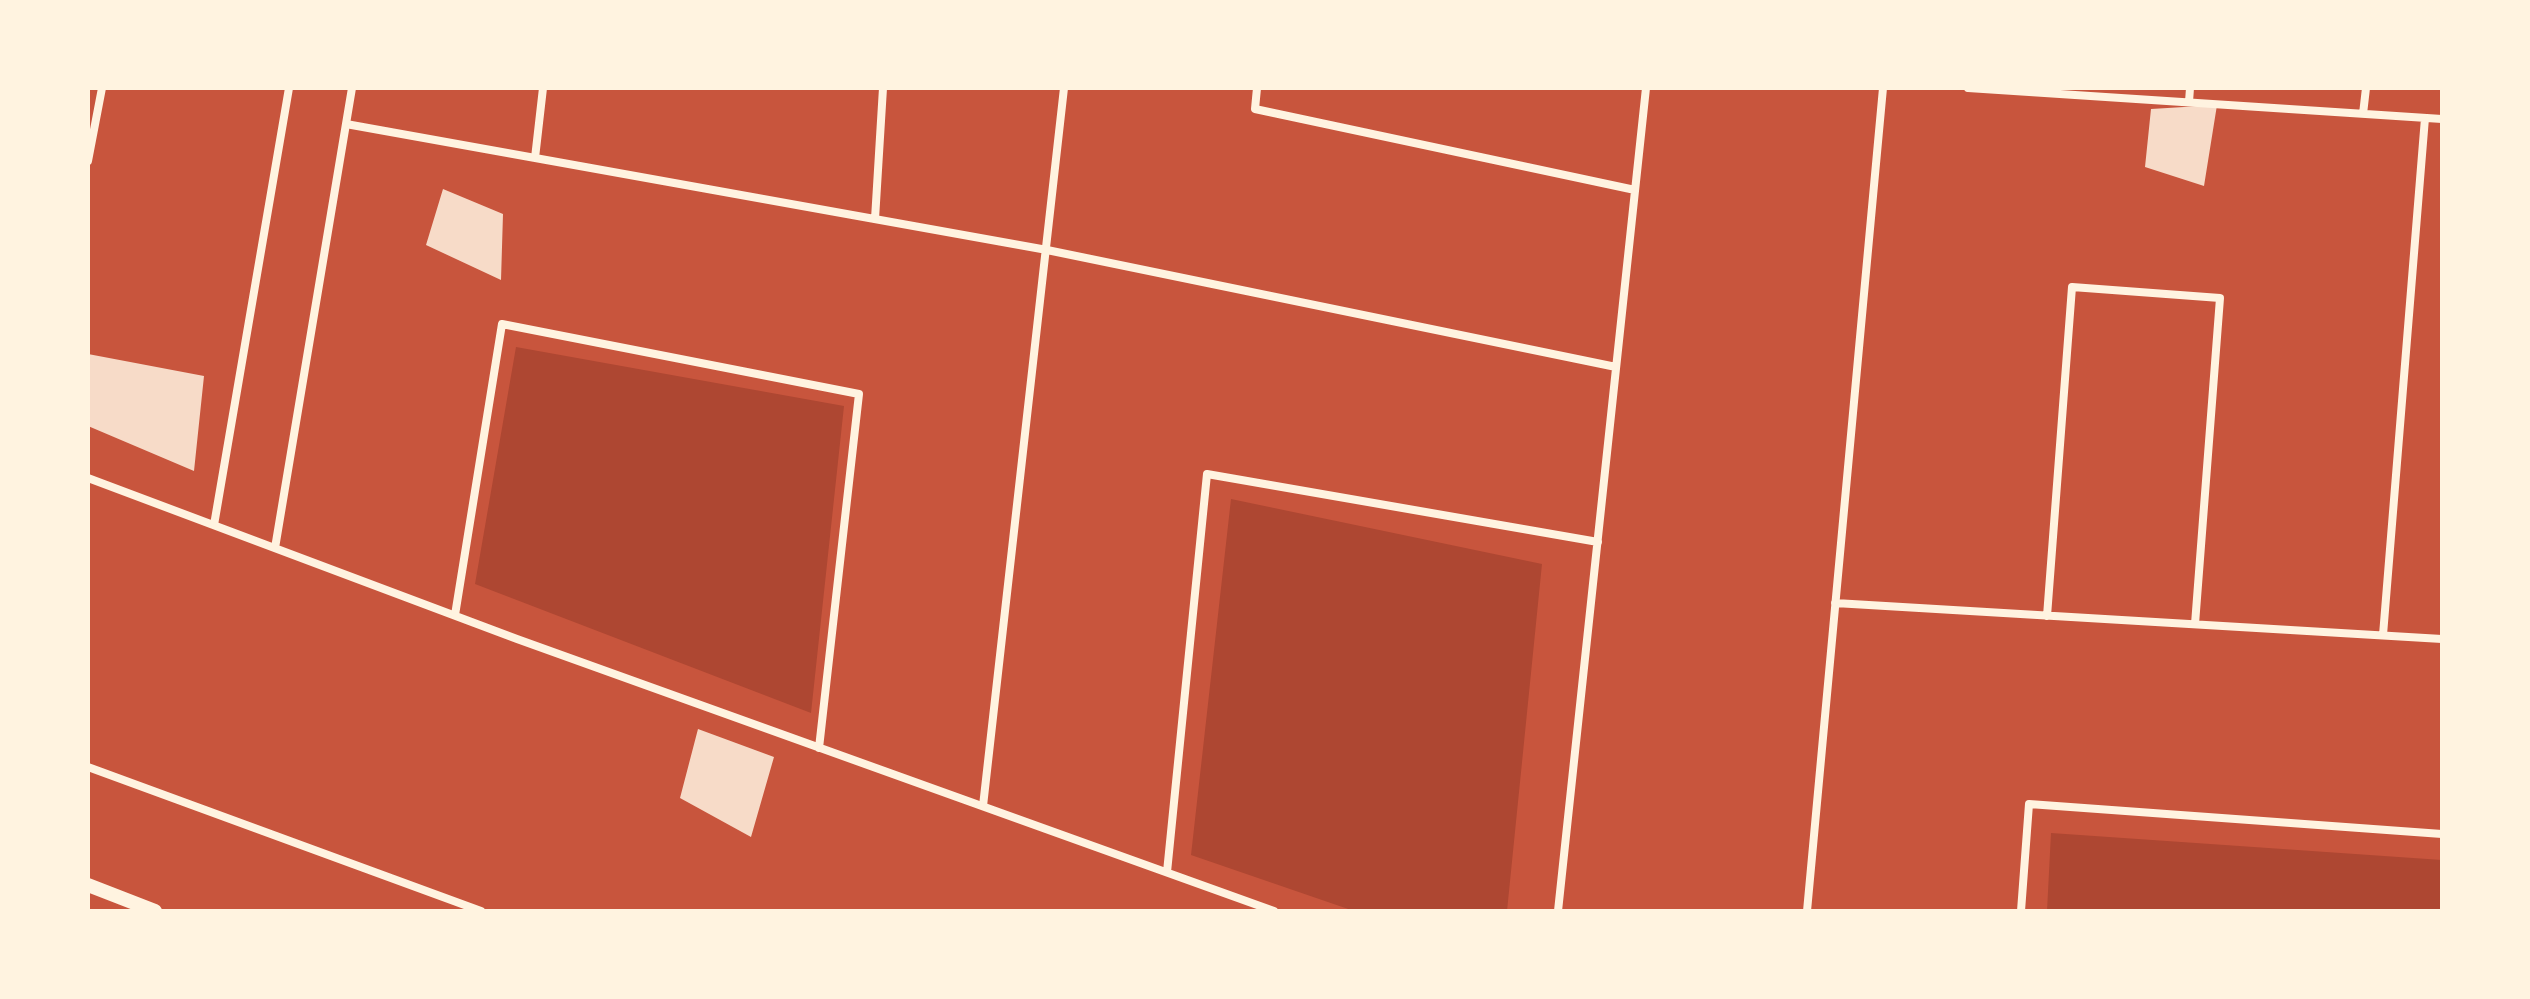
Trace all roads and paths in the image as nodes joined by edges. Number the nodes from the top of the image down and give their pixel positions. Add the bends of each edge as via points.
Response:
1 (102, 88) edge
2 (289, 88) edge
3 (352, 88) edge
4 (543, 88) edge
5 (883, 88) edge
6 (1064, 88) edge
7 (1257, 88) edge
8 (1646, 88) edge
9 (1883, 88) edge
10 (1968, 88) edge
11 (2190, 88) edge
12 (2366, 88) edge
13 (2189, 102) junction
14 (2363, 114) junction
15 (2425, 118) junction
16 (2442, 119) edge
17 (346, 124) junction
18 (535, 158) junction
19 (88, 161) edge
20 (1635, 190) junction
21 (875, 219) junction
22 (1047, 250) junction
23 (1616, 367) junction
24 (88, 478) edge
25 (214, 525) junction
26 (1598, 542) junction
27 (275, 548) junction
28 (1835, 603) junction
29 (455, 615) junction
30 (2047, 616) junction
31 (2195, 624) junction
32 (2383, 635) junction
33 (2442, 639) edge
34 (819, 748) junction
35 (88, 767) edge
36 (983, 806) junction
37 (2442, 834) edge
38 (1167, 872) junction
39 (88, 885) edge
40 (155, 911) edge
41 (481, 911) edge
42 (1274, 911) edge
43 (1558, 911) edge
44 (1807, 911) edge
45 (2021, 911) edge

1 - 19 street
2 - 25 street
3 - 17 street
4 - 18 street
5 - 21 street
6 - 22 street
7 - 20 street via 1255,109
8 - 20 street
9 - 28 street
10 - 13 street
11 - 13 street
12 - 14 street
13 - 14 street
14 - 15 street
15 - 16 street
15 - 32 street
17 - 18 street
17 - 27 street
18 - 21 street
20 - 23 street
21 - 22 street
22 - 23 street
22 - 36 street
23 - 26 street
24 - 25 street
25 - 27 street
26 - 38 street via 1207,474
26 - 43 street
27 - 29 street
28 - 30 street
28 - 44 street
29 - 34 street
29 - 34 street via 502,324 859,394
30 - 31 street
30 - 31 street via 2072,287 2220,298
31 - 32 street
32 - 33 street
34 - 36 street
35 - 41 street
36 - 38 street
37 - 45 street via 2029,804
38 - 42 street
39 - 40 street

